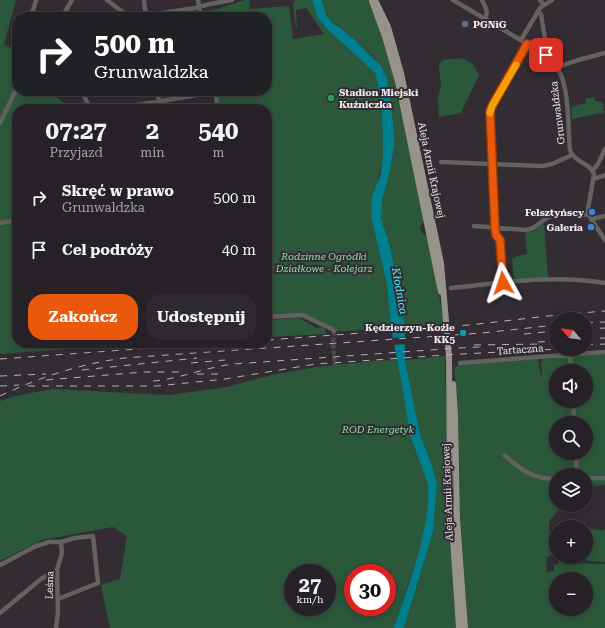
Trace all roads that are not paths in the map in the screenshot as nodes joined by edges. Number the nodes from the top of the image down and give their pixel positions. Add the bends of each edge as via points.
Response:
1 (36, 0) edge
2 (72, 0) edge
3 (107, 0) edge
4 (144, 0) edge
5 (198, 0) edge
6 (372, 0) edge
7 (375, 0) edge
8 (453, 0) edge
9 (482, 0) edge
10 (540, 0) edge
11 (552, 0) edge
12 (228, 1) edge
13 (544, 5) junction
14 (199, 7) junction
15 (32, 12) edge
16 (65, 12) edge
17 (123, 12) edge
18 (145, 12) edge
19 (169, 12) edge
20 (200, 12) edge
21 (541, 14) dead end
22 (485, 19) junction
23 (520, 40) junction
24 (527, 44) junction
25 (605, 53) edge
26 (546, 55) junction
27 (558, 67) junction
28 (13, 96) edge
29 (158, 96) edge
30 (187, 96) edge
31 (159, 101) junction
32 (142, 104) edge
33 (160, 104) edge
34 (0, 123) edge
35 (605, 149) edge
36 (572, 155) junction
37 (441, 162) dead end
38 (492, 164) junction
39 (594, 174) junction
40 (605, 175) edge
41 (588, 214) junction
42 (605, 216) edge
43 (592, 219) junction
44 (12, 221) edge
45 (0, 223) edge
46 (474, 226) dead end
47 (495, 228) junction
48 (605, 240) edge
49 (503, 283) junction
50 (605, 283) edge
51 (451, 288) dead end
52 (272, 317) edge
53 (447, 325) junction
54 (333, 330) dead end
55 (605, 352) edge
56 (593, 353) edge
57 (449, 356) junction
58 (549, 356) edge
59 (460, 363) dead end
60 (504, 456) dead end
61 (593, 478) edge
62 (605, 478) edge
63 (549, 479) edge
64 (61, 542) junction
65 (0, 565) edge
66 (57, 570) junction
67 (58, 599) junction
68 (0, 613) edge
69 (56, 628) edge
70 (459, 628) edge
71 (465, 628) edge

1 - 15 street
2 - 16 street
3 - 17 street
4 - 18 street
5 - 14 street
6 - 53 main road, Aleja Armii Krajowej via 398,82
7 - 53 main road, Aleja Armii Krajowej via 392,38 408,98 441,264
8 - 22 street, Grunwaldzka
9 - 22 street via 487,9
10 - 13 street
11 - 13 street
12 - 14 street
13 - 23 street
14 - 19 street
14 - 20 street
21 - 26 street
22 - 23 street, Grunwaldzka
23 - 24 street, Grunwaldzka
24 - 26 street, Grunwaldzka
24 - 38 street via 491,108
25 - 27 street
26 - 27 street, Grunwaldzka
27 - 36 street, Grunwaldzka via 565,93
28 - 34 street
29 - 31 street
30 - 31 street
31 - 32 street
31 - 33 street
35 - 39 street
36 - 38 street via 543,166
36 - 39 street, Grunwaldzka
37 - 38 street
38 - 47 street
39 - 40 street
39 - 41 street
41 - 43 street
41 - 47 street via 553,215 526,230
42 - 43 street
43 - 48 street
44 - 45 street
46 - 47 street
47 - 49 street via 500,240
49 - 50 street via 577,278
49 - 51 street
52 - 54 street via 302,315
53 - 57 main road, Aleja Armii Krajowej
55 - 56 street, Tartaczna
57 - 70 main road, Aleja Armii Krajowej via 450,494
57 - 71 main road, Aleja Armii Krajowej via 455,402 457,517
58 - 59 street, Tartaczna
60 - 63 street via 527,473
61 - 62 street
64 - 65 street via 36,546
64 - 66 street, Leśna via 62,553
64 - 67 street via 93,536 98,583
66 - 67 street, Leśna
66 - 68 street via 41,579
67 - 69 street, Leśna

